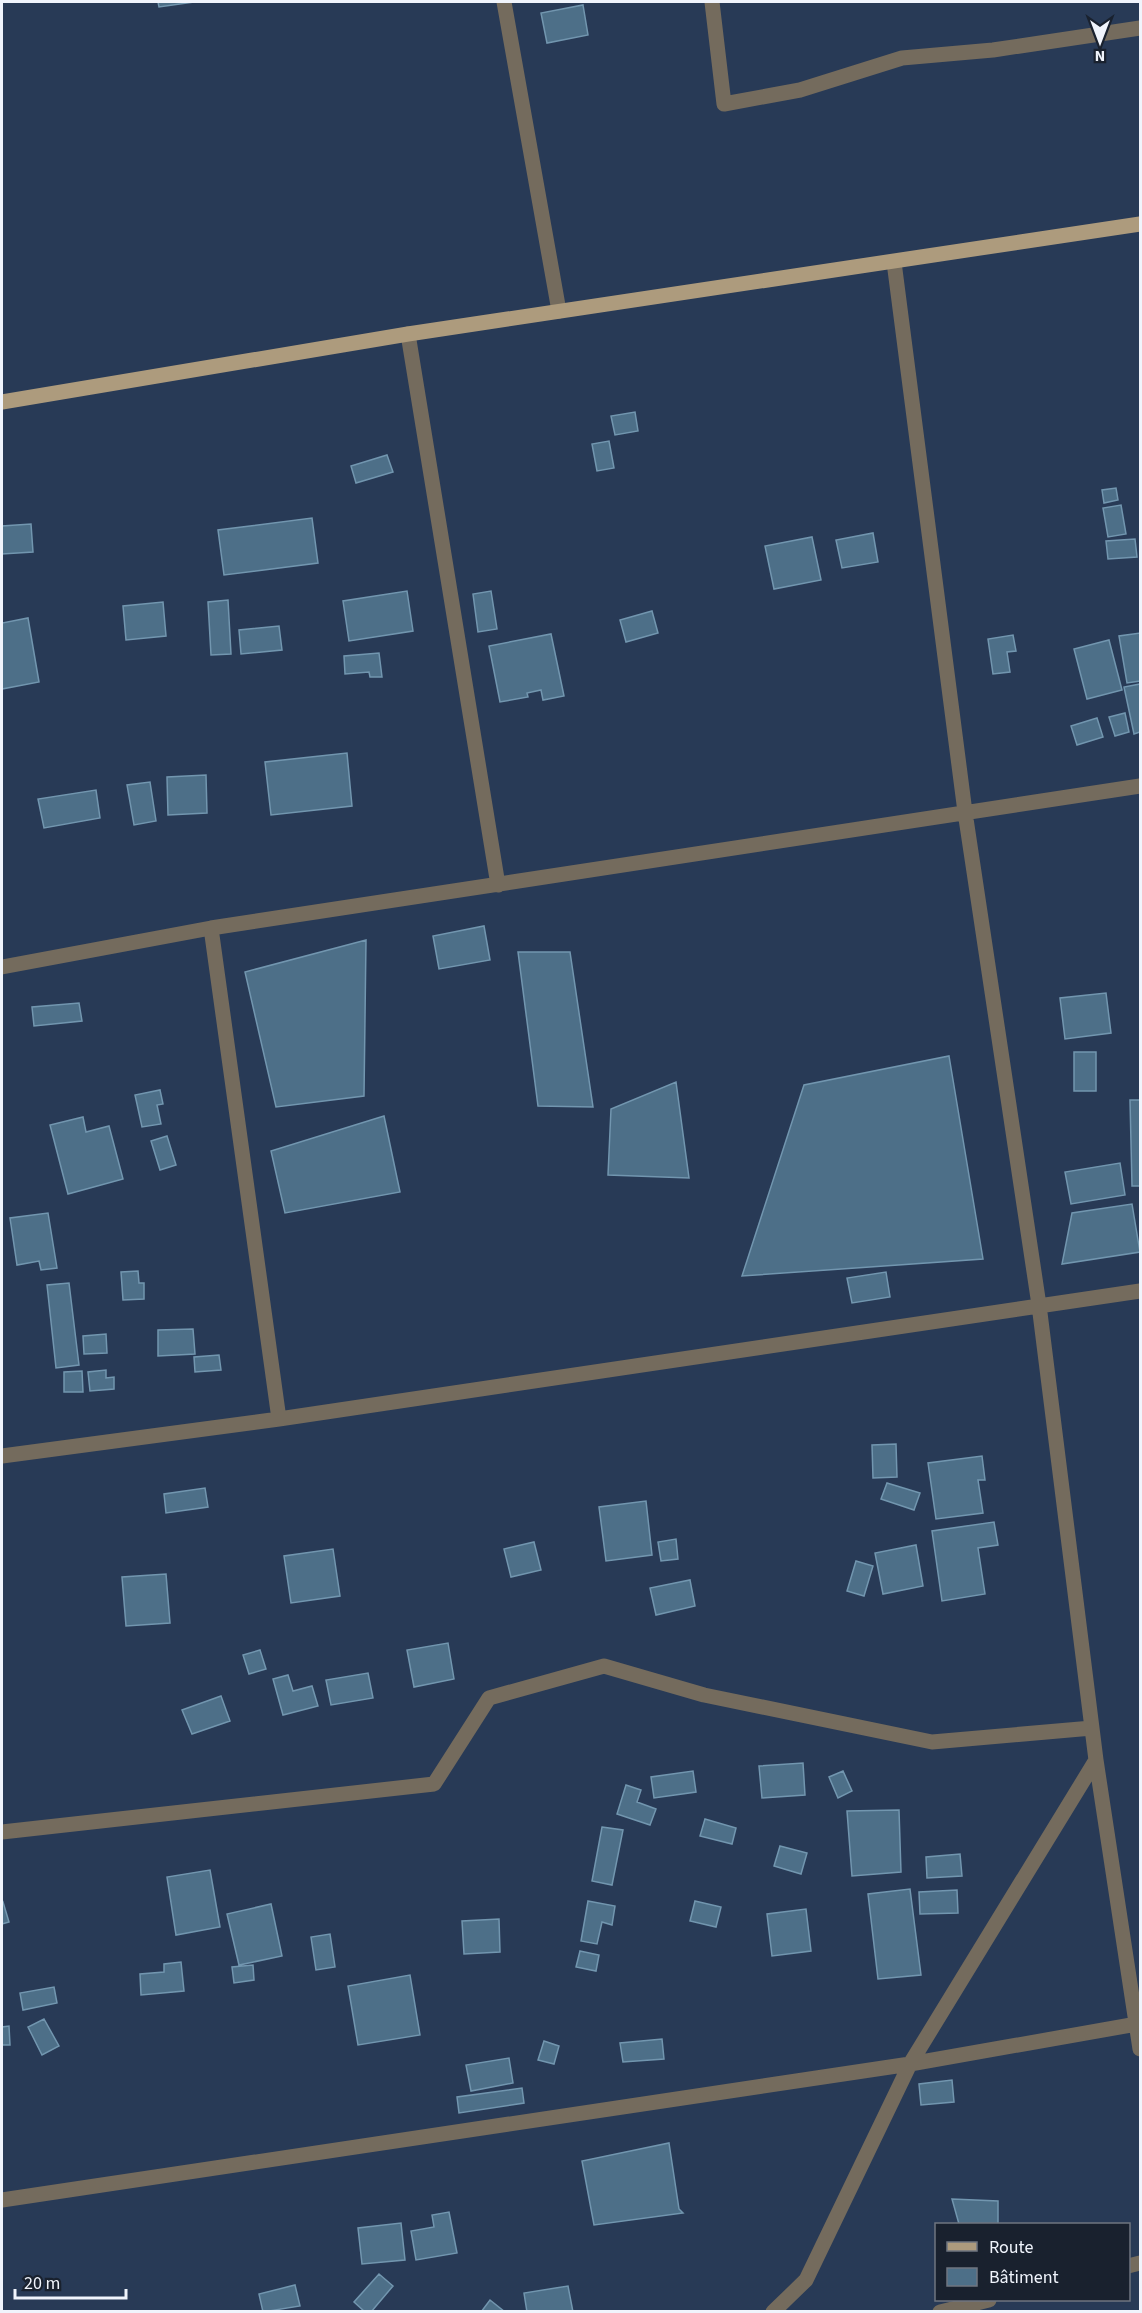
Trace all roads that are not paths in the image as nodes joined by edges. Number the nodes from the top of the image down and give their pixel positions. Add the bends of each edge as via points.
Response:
1 (504, 2) edge
2 (711, 2) edge
3 (1140, 28) edge
4 (1140, 224) edge
5 (894, 262) junction
6 (559, 311) junction
7 (408, 334) junction
8 (2, 402) edge
9 (1140, 786) edge
10 (965, 812) junction
11 (498, 885) junction
12 (211, 928) junction
13 (2, 967) edge
14 (1140, 1291) edge
15 (1039, 1305) junction
16 (279, 1419) junction
17 (2, 1456) edge
18 (1092, 1728) junction
19 (1096, 1760) junction
20 (2, 1832) edge
21 (1137, 2024) junction
22 (1140, 2049) edge
23 (910, 2064) junction
24 (2, 2200) edge
25 (985, 2301) edge
26 (773, 2312) edge
27 (940, 2312) edge

1 - 6 street
2 - 3 street via 724,104 800,90 902,58 993,50
4 - 5 main road
5 - 6 main road
5 - 10 street
6 - 7 main road
7 - 8 main road
7 - 11 street
9 - 10 street
10 - 11 street
10 - 15 street
11 - 12 street
12 - 13 street
12 - 16 street
14 - 15 street
15 - 16 street
15 - 18 street
16 - 17 street
18 - 19 street
18 - 20 street via 932,1742 704,1695 604,1666 489,1698 434,1784
19 - 21 street
19 - 23 street
21 - 22 street
21 - 23 street
23 - 24 street
23 - 26 street via 806,2280
25 - 27 street

